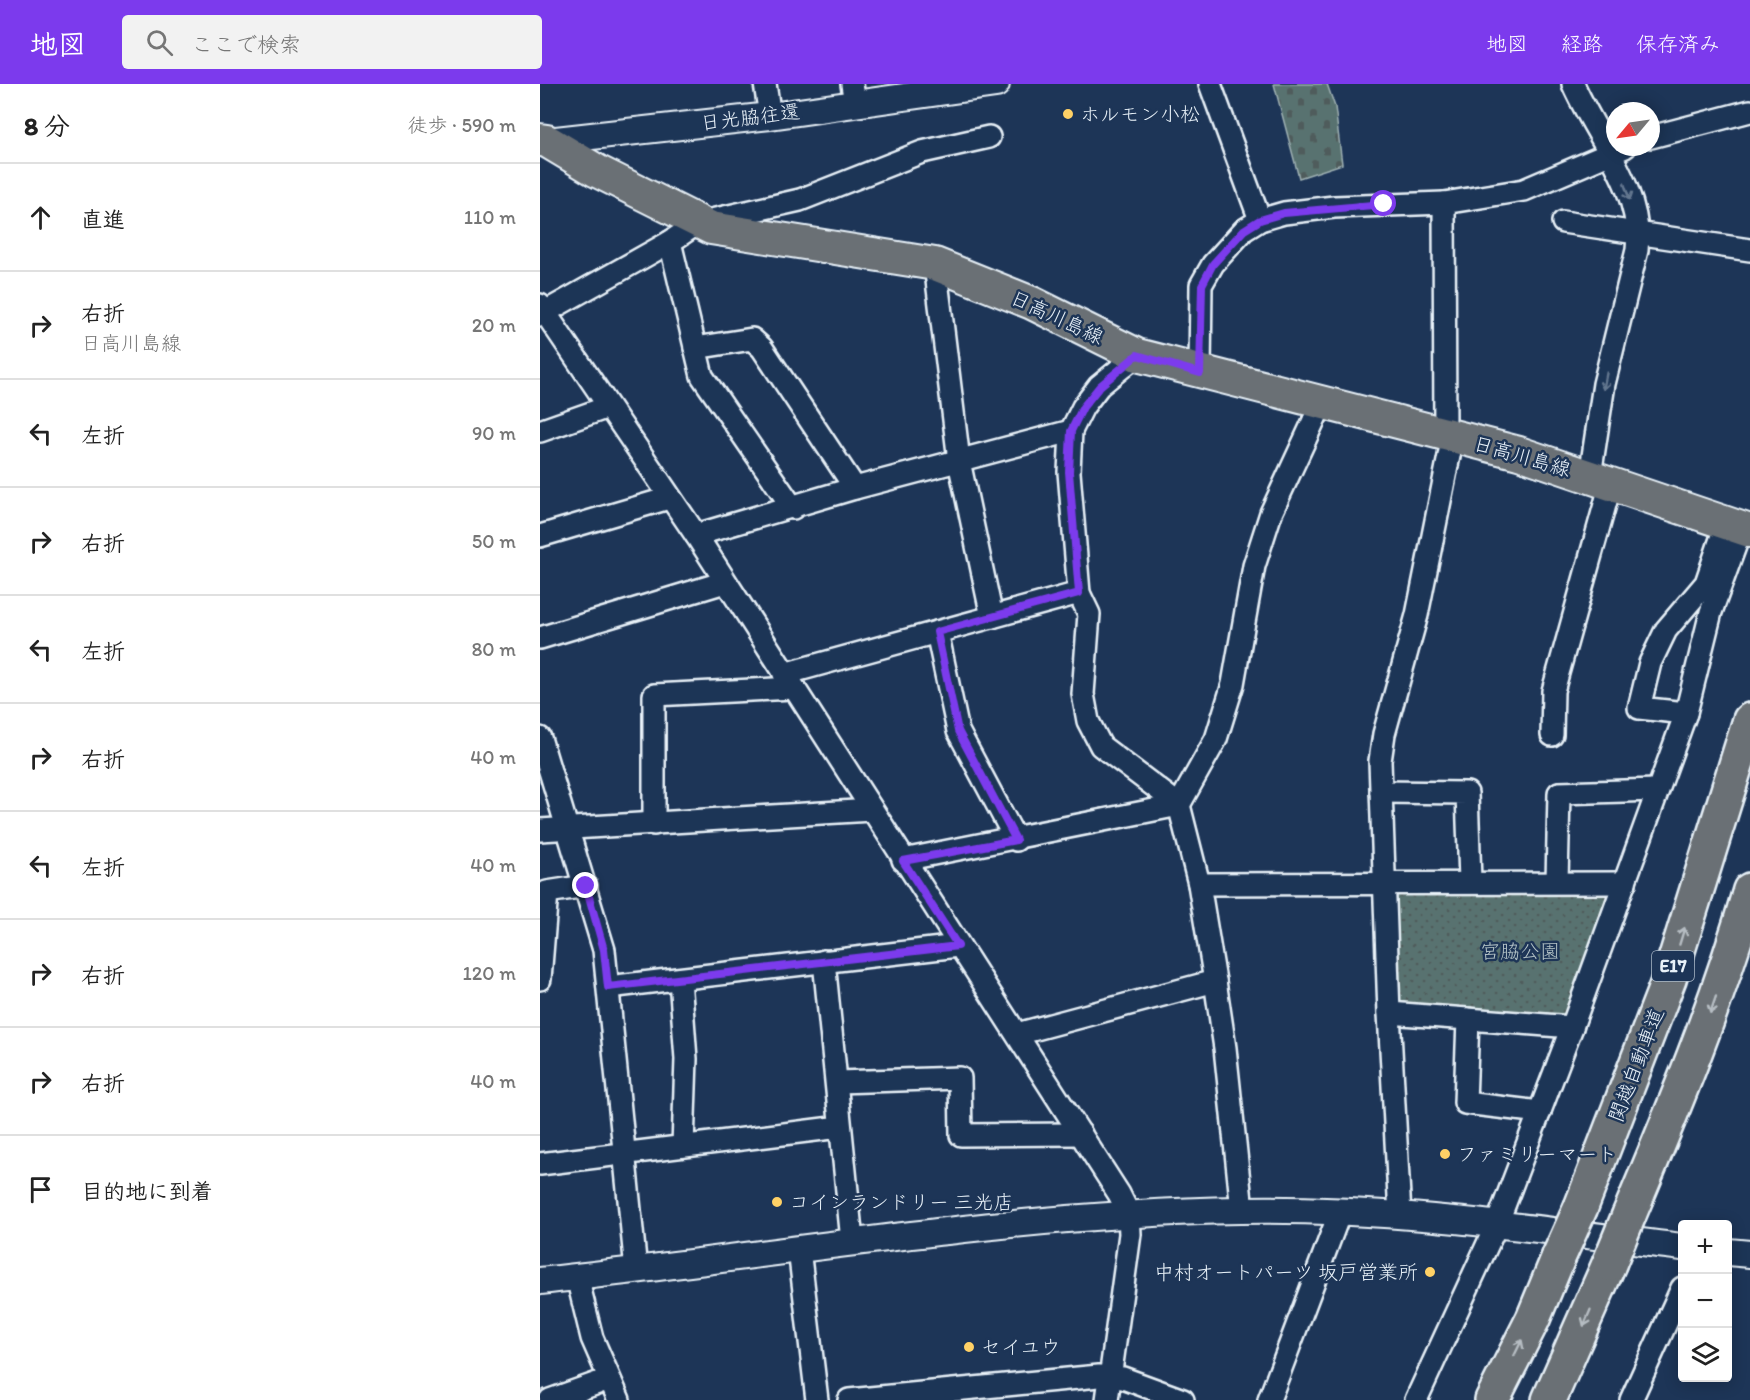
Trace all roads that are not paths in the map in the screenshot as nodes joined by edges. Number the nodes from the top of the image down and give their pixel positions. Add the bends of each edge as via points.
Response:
1 (765, 84) edge
2 (996, 84) edge
3 (1210, 84) edge
4 (1573, 84) edge
5 (854, 94) edge
6 (1750, 111) edge
7 (770, 116) junction
8 (1606, 134) edge
9 (1660, 135) edge
10 (989, 137) dead end
11 (543, 140) edge
12 (1606, 155) edge
13 (1618, 156) edge
14 (1444, 202) junction
15 (1260, 220) junction
16 (1563, 222) dead end
17 (698, 223) junction
18 (1639, 232) junction
19 (670, 242) junction
20 (1750, 250) edge
21 (935, 264) junction
22 (542, 311) edge
23 (695, 348) junction
24 (1137, 355) junction
25 (1200, 373) junction
26 (1322, 403) junction
27 (608, 407) junction
28 (540, 431) edge
29 (1071, 431) junction
30 (1449, 435) junction
31 (959, 461) junction
32 (1601, 480) junction
33 (855, 488) junction
34 (669, 498) junction
35 (793, 508) junction
36 (1740, 526) edge
37 (540, 536) edge
38 (696, 536) junction
39 (724, 582) junction
40 (1079, 593) junction
41 (992, 617) junction
42 (937, 632) junction
43 (540, 638) edge
44 (788, 681) junction
45 (1686, 713) junction
46 (1750, 720) edge
47 (1552, 735) dead end
48 (540, 738) edge
49 (1657, 790) junction
50 (1381, 792) junction
51 (1179, 805) junction
52 (872, 810) junction
53 (654, 824) junction
54 (567, 827) junction
55 (540, 830) edge
56 (1016, 840) junction
57 (903, 861) junction
58 (1384, 881) junction
59 (1470, 881) junction
60 (1557, 881) junction
61 (1624, 882) junction
62 (1199, 884) junction
63 (586, 886) junction
64 (1750, 890) edge
65 (958, 946) junction
66 (824, 961) junction
67 (540, 979) edge
68 (680, 979) junction
69 (1215, 981) junction
70 (608, 987) junction
71 (1389, 1013) junction
72 (1468, 1018) junction
73 (1572, 1027) junction
74 (1017, 1034) junction
75 (838, 1082) junction
76 (1540, 1112) junction
77 (840, 1127) junction
78 (1081, 1134) junction
79 (683, 1146) junction
80 (623, 1153) junction
81 (540, 1164) edge
82 (1242, 1210) junction
83 (1340, 1212) junction
84 (1129, 1214) junction
85 (1400, 1215) junction
86 (1497, 1224) junction
87 (852, 1241) junction
88 (1678, 1246) edge
89 (799, 1249) junction
90 (1732, 1252) edge
91 (1750, 1254) edge
92 (636, 1270) junction
93 (577, 1277) junction
94 (540, 1281) edge
95 (1678, 1299) edge
96 (1110, 1376) junction
97 (609, 1379) junction
98 (927, 1396) edge
99 (550, 1400) edge
100 (619, 1400) edge
101 (817, 1400) edge
102 (849, 1400) edge
103 (1107, 1400) edge
104 (1183, 1400) edge
105 (1269, 1400) edge
106 (1416, 1400) edge
107 (1492, 1400) edge
108 (1549, 1400) edge
109 (1631, 1400) edge

1 - 7 street
2 - 5 street, 日光脇往還
3 - 15 street
4 - 8 street
5 - 7 street, 日光脇往還
6 - 9 street
7 - 11 street, 日光脇往還
10 - 17 street via 922,152 800,200
11 - 17 main road, 日高川島線
12 - 14 street via 1524,190
13 -> 18 street
14 - 15 street via 1334,207
14 - 30 street
15 - 25 street via 1244,230 1213,264 1202,285
16 - 18 street
17 - 19 street
17 - 21 main road, 日高川島線 via 740,234
18 - 20 street
18 -> 32 street via 1604,384
19 - 22 street
19 - 23 street
21 - 24 main road, 日高川島線 via 1032,303
21 - 31 street
22 - 27 street
23 - 33 street via 752,339 762,348
23 - 35 street via 702,376
24 - 25 main road, 日高川島線
24 - 29 street via 1100,386
25 - 26 main road, 日高川島線
26 - 30 main road, 日高川島線
26 - 51 street via 1271,513 1250,583 1233,684 1216,739
27 - 28 street
27 - 34 street
29 - 31 street
29 - 40 street via 1069,472
30 - 32 main road, 日高川島線
30 - 50 street via 1417,615 1384,734
31 - 33 street
31 - 41 street
32 - 36 main road, 日高川島線
32 - 47 street via 1553,691
33 - 35 street
34 - 37 street
34 - 38 street
35 - 38 street
36 - 45 street via 1711,612
36 - 45 street via 1706,583 1666,630 1650,663 1639,708
38 - 39 street
39 - 43 street
39 - 44 street
40 - 41 street
40 - 51 street via 1089,614 1083,694 1088,721 1101,746
41 - 42 street
42 - 44 street
42 - 56 street via 958,731
44 - 52 street
44 - 53 street via 654,695
45 - 49 street
107 -> 46 highway, 関越自動車道 / E17, bridge via 1533,1319 1581,1207 1669,979
48 - 54 street
49 - 60 street via 1559,793
49 - 61 street
50 - 58 street
50 - 59 street via 1467,792
51 - 56 street
51 - 62 street
52 - 53 street
52 - 57 street
53 - 54 street
54 - 55 street
54 - 63 street
56 - 57 street
57 - 65 street
58 - 59 street
58 - 62 street
58 - 71 street
59 - 60 street
60 - 61 street
61 - 73 street
62 - 69 street
63 - 67 street via 547,892
63 - 70 street via 604,950
64 -> 108 highway, E17, bridge via 1696,1054
65 - 66 street
65 - 74 street
66 - 68 street
66 - 75 street
68 - 70 street
68 - 79 street via 686,1059
69 - 74 street
69 - 82 street via 1226,1048
70 - 80 street
71 - 72 street
71 - 85 street
72 - 73 street
72 - 76 street via 1465,1103
73 - 76 street
74 - 78 street
75 - 77 street
75 - 78 street via 960,1078 961,1135
76 - 86 street
77 - 79 street
77 - 87 street
78 - 84 street
79 - 80 street
80 - 81 street
80 - 92 street
82 - 83 street
82 - 84 street
83 - 85 street
83 - 105 street
84 - 87 street
84 - 96 street via 1130,1234
85 - 86 street
86 - 88 street
86 - 106 street
87 - 89 street
89 - 92 street
89 - 101 street
90 - 91 street
92 - 93 street
93 - 94 street
93 - 97 street via 592,1338
95 - 109 street
96 - 98 street
96 - 103 street
96 - 104 street
97 - 99 street
97 - 100 street
98 - 102 street

